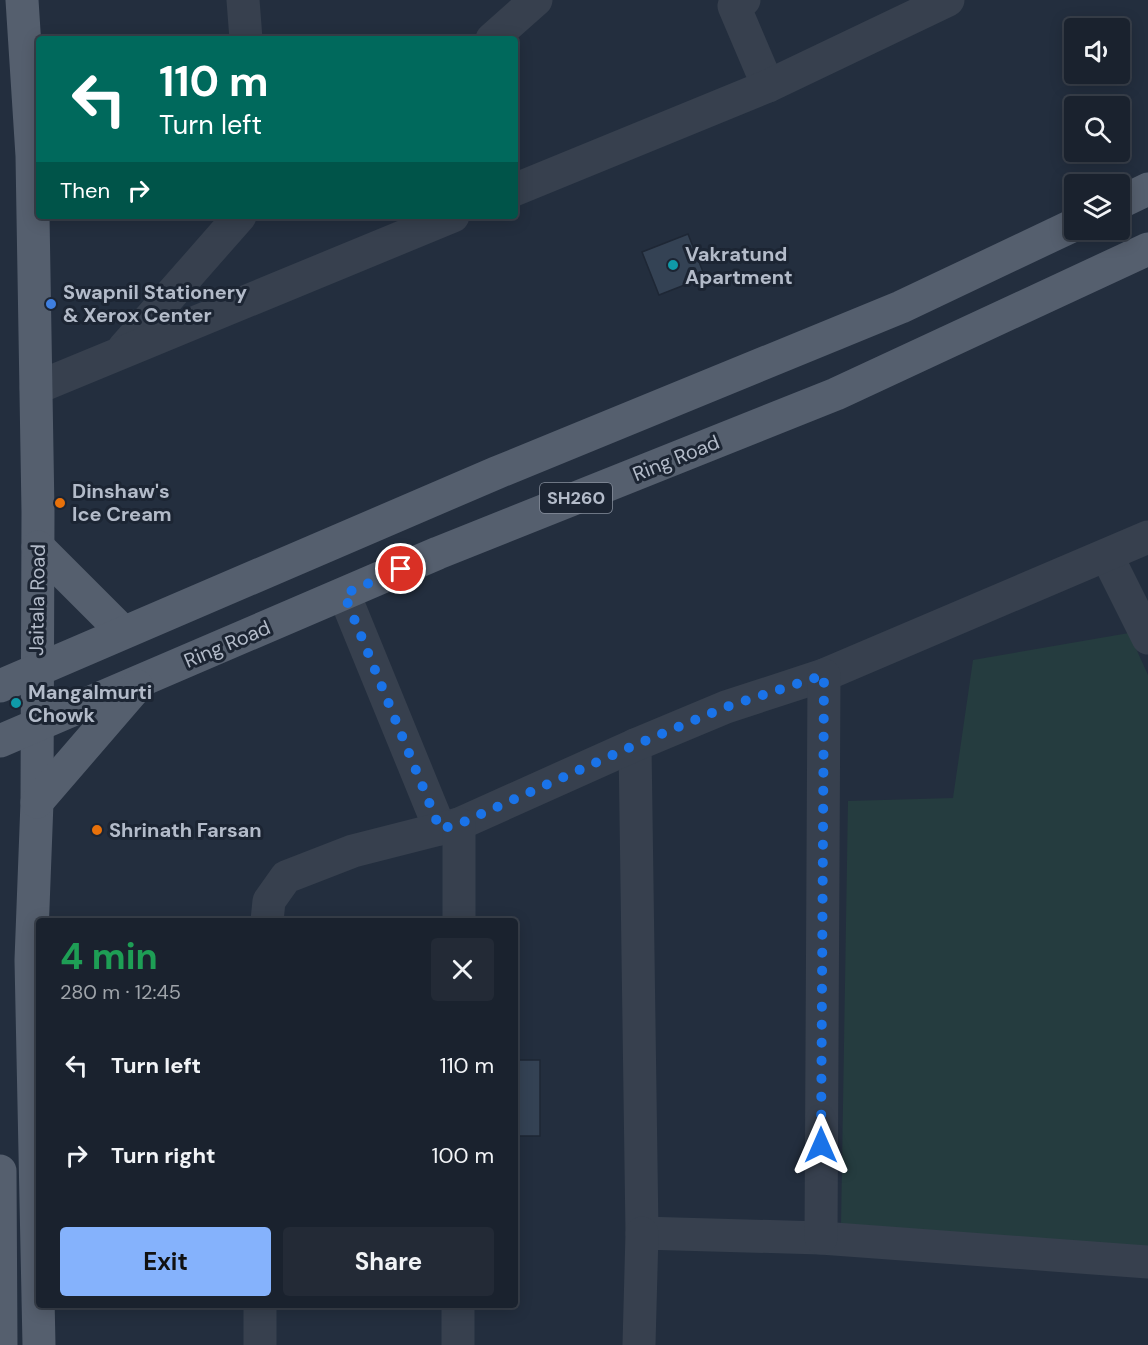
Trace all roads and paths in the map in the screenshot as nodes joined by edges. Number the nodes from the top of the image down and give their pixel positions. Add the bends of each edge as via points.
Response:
1 (22, 0) edge
2 (243, 0) edge
3 (536, 0) edge
4 (948, 0) edge
5 (736, 2) edge
6 (246, 36) edge
7 (495, 36) edge
8 (768, 86) junction
9 (518, 188) edge
10 (1148, 189) edge
11 (1130, 198) edge
12 (237, 219) edge
13 (446, 219) edge
14 (1064, 230) edge
15 (1148, 249) edge
16 (119, 354) junction
17 (36, 388) junction
18 (1148, 537) edge
19 (38, 547) junction
20 (1107, 556) junction
21 (344, 594) junction
22 (123, 632) junction
23 (1148, 638) edge
24 (37, 670) junction
25 (824, 675) junction
26 (142, 680) junction
27 (0, 686) edge
28 (38, 724) junction
29 (0, 741) edge
30 (635, 745) junction
31 (37, 802) junction
32 (450, 827) junction
33 (267, 918) edge
34 (459, 918) edge
35 (0, 1172) edge
36 (36, 1180) edge
37 (642, 1233) junction
38 (821, 1238) junction
39 (1148, 1262) edge
40 (38, 1308) edge
41 (261, 1308) edge
42 (458, 1308) edge
43 (1, 1345) edge
44 (39, 1345) edge
45 (260, 1345) edge
46 (458, 1345) edge
47 (639, 1345) edge

1 - 17 main road, Jaitala Road via 32,156
2 - 6 street
3 - 7 street
4 - 8 street
5 - 8 street
8 - 9 street
10 - 11 main road
12 - 16 street
13 - 16 street
14 - 22 main road, SH260 via 901,308 496,473
15 - 21 main road, Ring Road / SH260 via 836,394
16 - 17 street
17 - 19 main road, Jaitala Road
18 - 20 street
19 - 22 main road
19 - 24 main road, Jaitala Road
20 - 23 street
20 - 25 street
21 - 26 main road, Ring Road / SH260
21 - 32 street
22 - 24 main road, SH260
24 - 27 main road, SH260
24 - 28 main road, Jaitala Road
25 - 30 street via 726,707
25 - 38 street
26 - 28 main road, Ring Road / SH260
26 - 31 main road
28 - 29 main road, Ring Road / SH260
28 - 31 main road, Jaitala Road
30 - 32 street
30 - 37 street
31 - 36 main road, Jaitala Road via 32,960
32 - 33 street via 353,851 286,877 269,901
32 - 34 street
35 - 43 main road
37 - 38 street
37 - 47 street
38 - 39 street
40 - 44 main road, Jaitala Road
41 - 45 street
42 - 46 street

